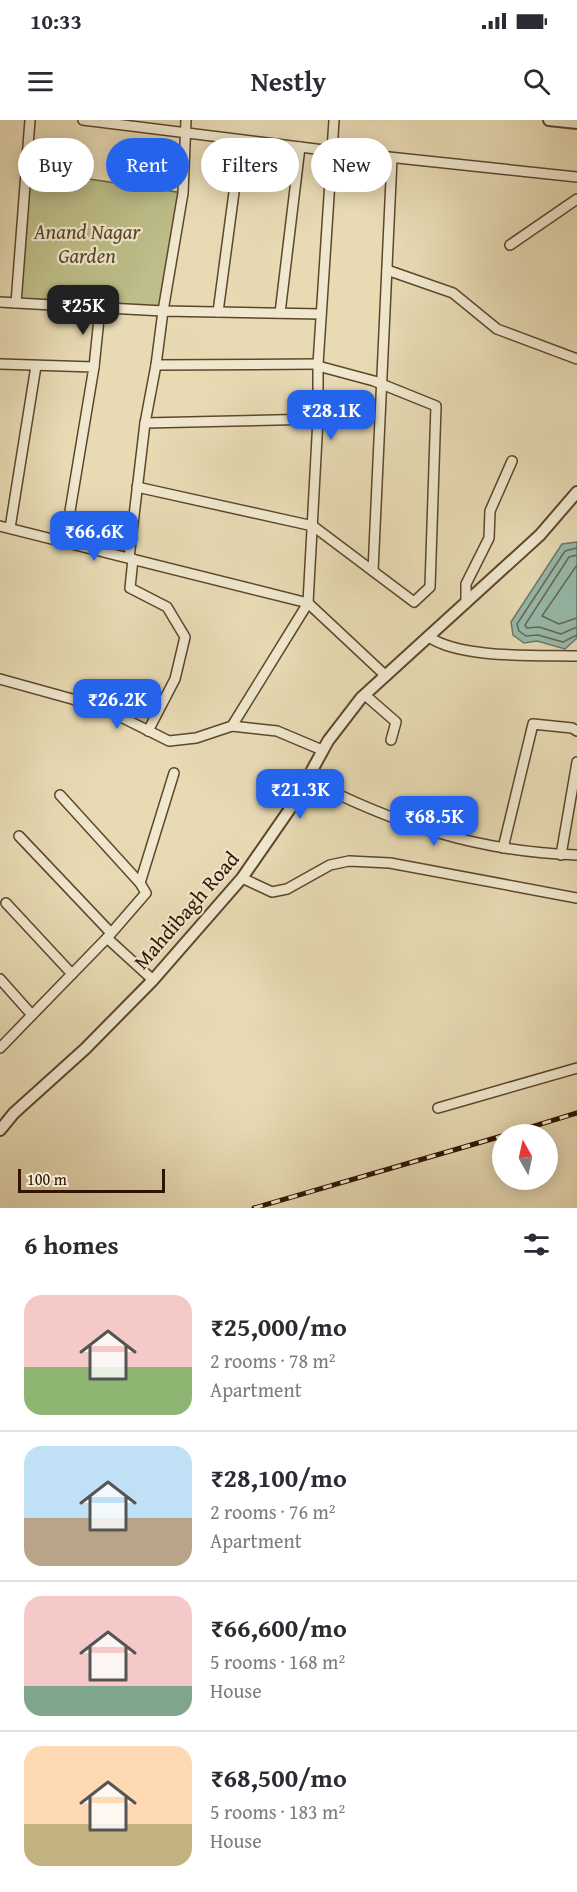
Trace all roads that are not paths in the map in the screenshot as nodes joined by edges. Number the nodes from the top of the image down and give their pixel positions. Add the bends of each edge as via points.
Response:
1 (30, 120) edge
2 (83, 120) edge
3 (186, 120) edge
4 (334, 120) edge
5 (549, 120) edge
6 (577, 123) edge
7 (185, 133) junction
8 (225, 138) edge
9 (333, 138) edge
10 (300, 147) joint
11 (311, 148) edge
12 (392, 158) edge
13 (577, 177) edge
14 (234, 192) edge
15 (329, 192) edge
16 (390, 192) edge
17 (577, 199) edge
18 (510, 244) dead end
19 (387, 270) junction
20 (0, 302) edge
21 (16, 303) junction
22 (100, 309) junction
23 (163, 311) junction
24 (218, 312) junction
25 (280, 313) junction
26 (321, 314) junction
27 (577, 359) edge
28 (0, 364) edge
29 (156, 365) junction
30 (318, 365) junction
31 (36, 366) junction
32 (94, 367) junction
33 (382, 384) junction
34 (318, 419) junction
35 (145, 423) junction
36 (512, 461) dead end
37 (137, 487) junction
38 (577, 492) edge
39 (0, 526) edge
40 (313, 526) junction
41 (10, 528) junction
42 (65, 541) junction
43 (131, 558) junction
44 (373, 571) junction
45 (308, 603) junction
46 (466, 603) junction
47 (429, 637) junction
48 (577, 656) edge
49 (386, 676) junction
50 (0, 679) edge
51 (365, 695) junction
52 (232, 726) junction
53 (148, 731) junction
54 (577, 731) edge
55 (391, 740) dead end
56 (322, 750) junction
57 (577, 762) edge
58 (174, 773) dead end
59 (307, 779) junction
60 (575, 782) edge
61 (60, 795) dead end
62 (19, 836) dead end
63 (502, 848) junction
64 (561, 855) junction
65 (577, 855) edge
66 (242, 878) junction
67 (140, 883) junction
68 (577, 898) edge
69 (6, 903) dead end
70 (109, 935) junction
71 (72, 974) junction
72 (0, 979) edge
73 (153, 980) junction
74 (32, 1015) junction
75 (0, 1048) edge
76 (577, 1068) edge
77 (438, 1108) dead end
78 (0, 1130) edge

1 - 21 street
2 - 7 street
3 - 7 street
4 - 9 street
5 - 6 street
7 - 8 street
7 - 23 street via 183,193
10 - 11 street
10 - 25 street
12 - 13 street
14 - 24 street
15 - 26 street
16 - 19 street
17 - 18 street
19 - 27 street via 453,293 497,329
19 - 33 street
20 - 21 street
21 - 22 street
22 - 23 street
22 - 32 street
23 - 24 street
23 - 29 street
24 - 25 street
25 - 26 street
26 - 30 street
28 - 31 street
29 - 30 street
29 - 35 street
30 - 33 street
30 - 34 street
31 - 32 street
31 - 41 street
32 - 42 street
33 - 44 street
33 - 44 street via 436,406 430,587 414,603
34 - 35 street
34 - 40 street
35 - 37 street
36 - 46 street via 490,511 489,538 466,584
37 - 40 street
37 - 43 street
38 - 46 street, Mahdibagh Road via 540,535
39 - 41 street
40 - 44 street
40 - 45 street
41 - 42 street
42 - 43 street
43 - 45 street
43 - 53 street via 130,588 167,607 185,636 175,679
45 - 49 street
45 - 52 street
46 - 47 street, Mahdibagh Road
47 - 48 street via 442,646 502,654
47 - 49 street, Mahdibagh Road
49 - 51 street, Mahdibagh Road
50 - 53 street via 101,707
51 - 55 street via 396,722
51 - 56 street, Mahdibagh Road
52 - 53 street via 196,738 169,741
52 - 56 street via 277,731
54 - 63 street via 533,724
56 - 59 street, Mahdibagh Road
57 - 60 street
58 - 67 street
59 - 63 street via 358,805 444,837
59 - 66 street, Mahdibagh Road
60 - 64 street
61 - 67 street
62 - 70 street
63 - 64 street
64 - 65 street
66 - 68 street via 272,892 296,885 330,865 349,861 390,863
66 - 73 street, Mahdibagh Road
67 - 70 street via 146,893
69 - 71 street
70 - 71 street
70 - 73 street
71 - 74 street
72 - 74 street
73 - 78 street, Mahdibagh Road
74 - 75 street
76 - 77 street

